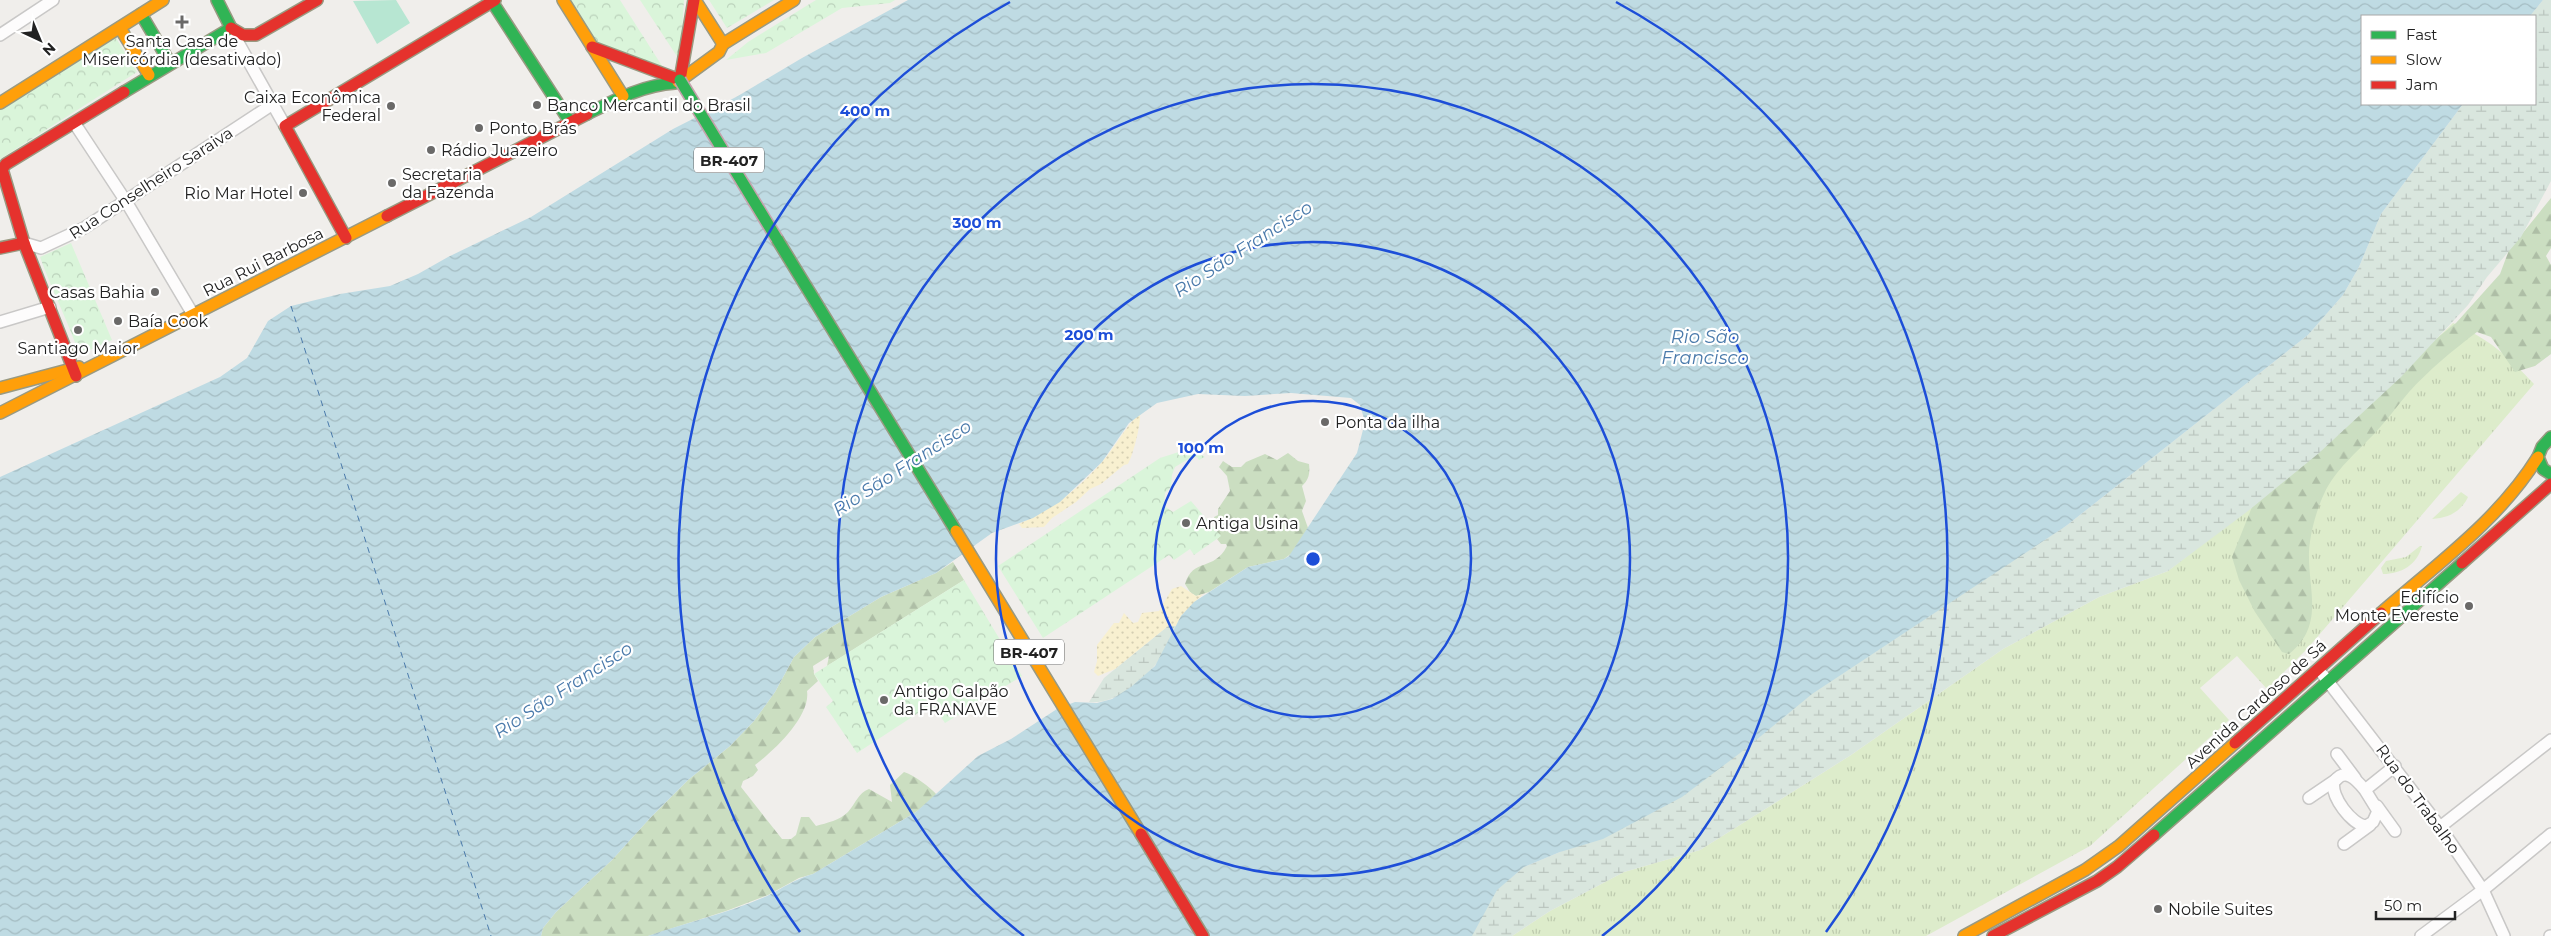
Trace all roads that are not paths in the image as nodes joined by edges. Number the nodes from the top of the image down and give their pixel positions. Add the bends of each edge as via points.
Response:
1 (53, 0) edge
2 (163, 0) edge
3 (217, 0) edge
4 (317, 0) edge
5 (493, 0) edge
6 (563, 0) edge
7 (794, 0) edge
8 (694, 3) edge
9 (141, 14) junction
10 (120, 28) junction
11 (230, 28) junction
12 (0, 35) edge
13 (722, 41) junction
14 (592, 47) junction
15 (170, 63) junction
16 (149, 75) junction
17 (678, 82) junction
18 (623, 96) junction
19 (0, 103) edge
20 (273, 104) junction
21 (570, 122) junction
22 (75, 124) junction
23 (284, 126) junction
24 (125, 200) junction
25 (346, 238) junction
26 (778, 239) junction
27 (24, 243) junction
28 (0, 248) edge
29 (50, 307) junction
30 (192, 313) junction
31 (0, 322) edge
32 (855, 368) junction
33 (74, 372) junction
34 (0, 388) edge
35 (0, 413) edge
36 (2551, 437) edge
37 (2538, 457) junction
38 (2551, 474) edge
39 (2551, 484) edge
40 (2319, 670) junction
41 (2328, 680) junction
42 (2551, 740) edge
43 (2337, 754) dead end
44 (2395, 766) junction
45 (2337, 779) junction
46 (2356, 779) junction
47 (2364, 790) junction
48 (2310, 798) dead end
49 (2374, 803) junction
50 (2373, 822) junction
51 (2440, 827) junction
52 (2395, 831) dead end
53 (2551, 834) edge
54 (2344, 844) dead end
55 (2483, 890) junction
56 (1203, 936) edge
57 (1964, 936) edge
58 (1994, 936) edge
59 (2420, 936) edge
60 (2504, 936) edge

1 - 12 street
2 - 9 main road
3 - 11 main road
4 - 11 main road via 256,35 243,35
5 - 21 main road
5 - 23 main road
6 - 14 main road
7 - 13 main road
8 - 13 main road
8 - 17 main road
9 - 10 main road
9 - 15 main road
10 - 16 main road
10 - 19 main road
11 - 15 main road
11 - 20 street
13 - 17 main road via 718,52
14 - 17 main road
14 - 18 main road
15 - 16 main road
16 - 22 main road
17 - 18 main road, Rua Rui Barbosa via 660,84
17 - 26 main road, BR-407, bridge
18 - 21 main road, Rua Rui Barbosa
20 - 23 street
20 - 24 street, Rua Conselheiro Saraiva
21 - 25 main road, Rua Rui Barbosa
22 - 24 street
22 - 27 main road via 6,164 2,172
23 - 25 main road
24 - 27 street, Rua Conselheiro Saraiva via 64,239 41,248
24 - 30 street
25 - 30 main road, Rua Rui Barbosa
26 - 32 main road, BR-407 via 798,252 854,344
26 - 32 main road, BR-407 via 776,260 835,354
27 - 28 main road
27 - 29 main road
29 - 31 street
29 - 33 main road
30 - 33 main road, Rua Rui Barbosa via 92,366
32 - 56 main road, BR-407
33 - 34 main road
33 - 35 main road
36 - 37 main road, Avenida Cardoso de Sá
37 - 38 main road via 2543,468
37 - 40 main road, Avenida Cardoso de Sá via 2501,507
39 - 41 main road, Avenida Cardoso de Sá
40 - 41 street, Rua do Trabalho
40 - 57 main road, Avenida Cardoso de Sá via 2102,859
41 - 44 street, Rua do Trabalho
41 - 58 main road, Avenida Cardoso de Sá via 2117,867
42 - 51 street
43 - 46 street
44 - 47 street
44 - 51 street, Rua do Trabalho
45 - 46 street via 2345,775
45 - 48 street
45 - 50 street via 2333,787 2335,795 2355,822 2366,826
46 - 47 street
47 - 49 street
49 - 50 street via 2378,811
49 - 52 street
50 - 54 street
51 - 55 street, Rua do Trabalho
53 - 55 street
55 - 59 street
55 - 60 street, Rua do Trabalho

